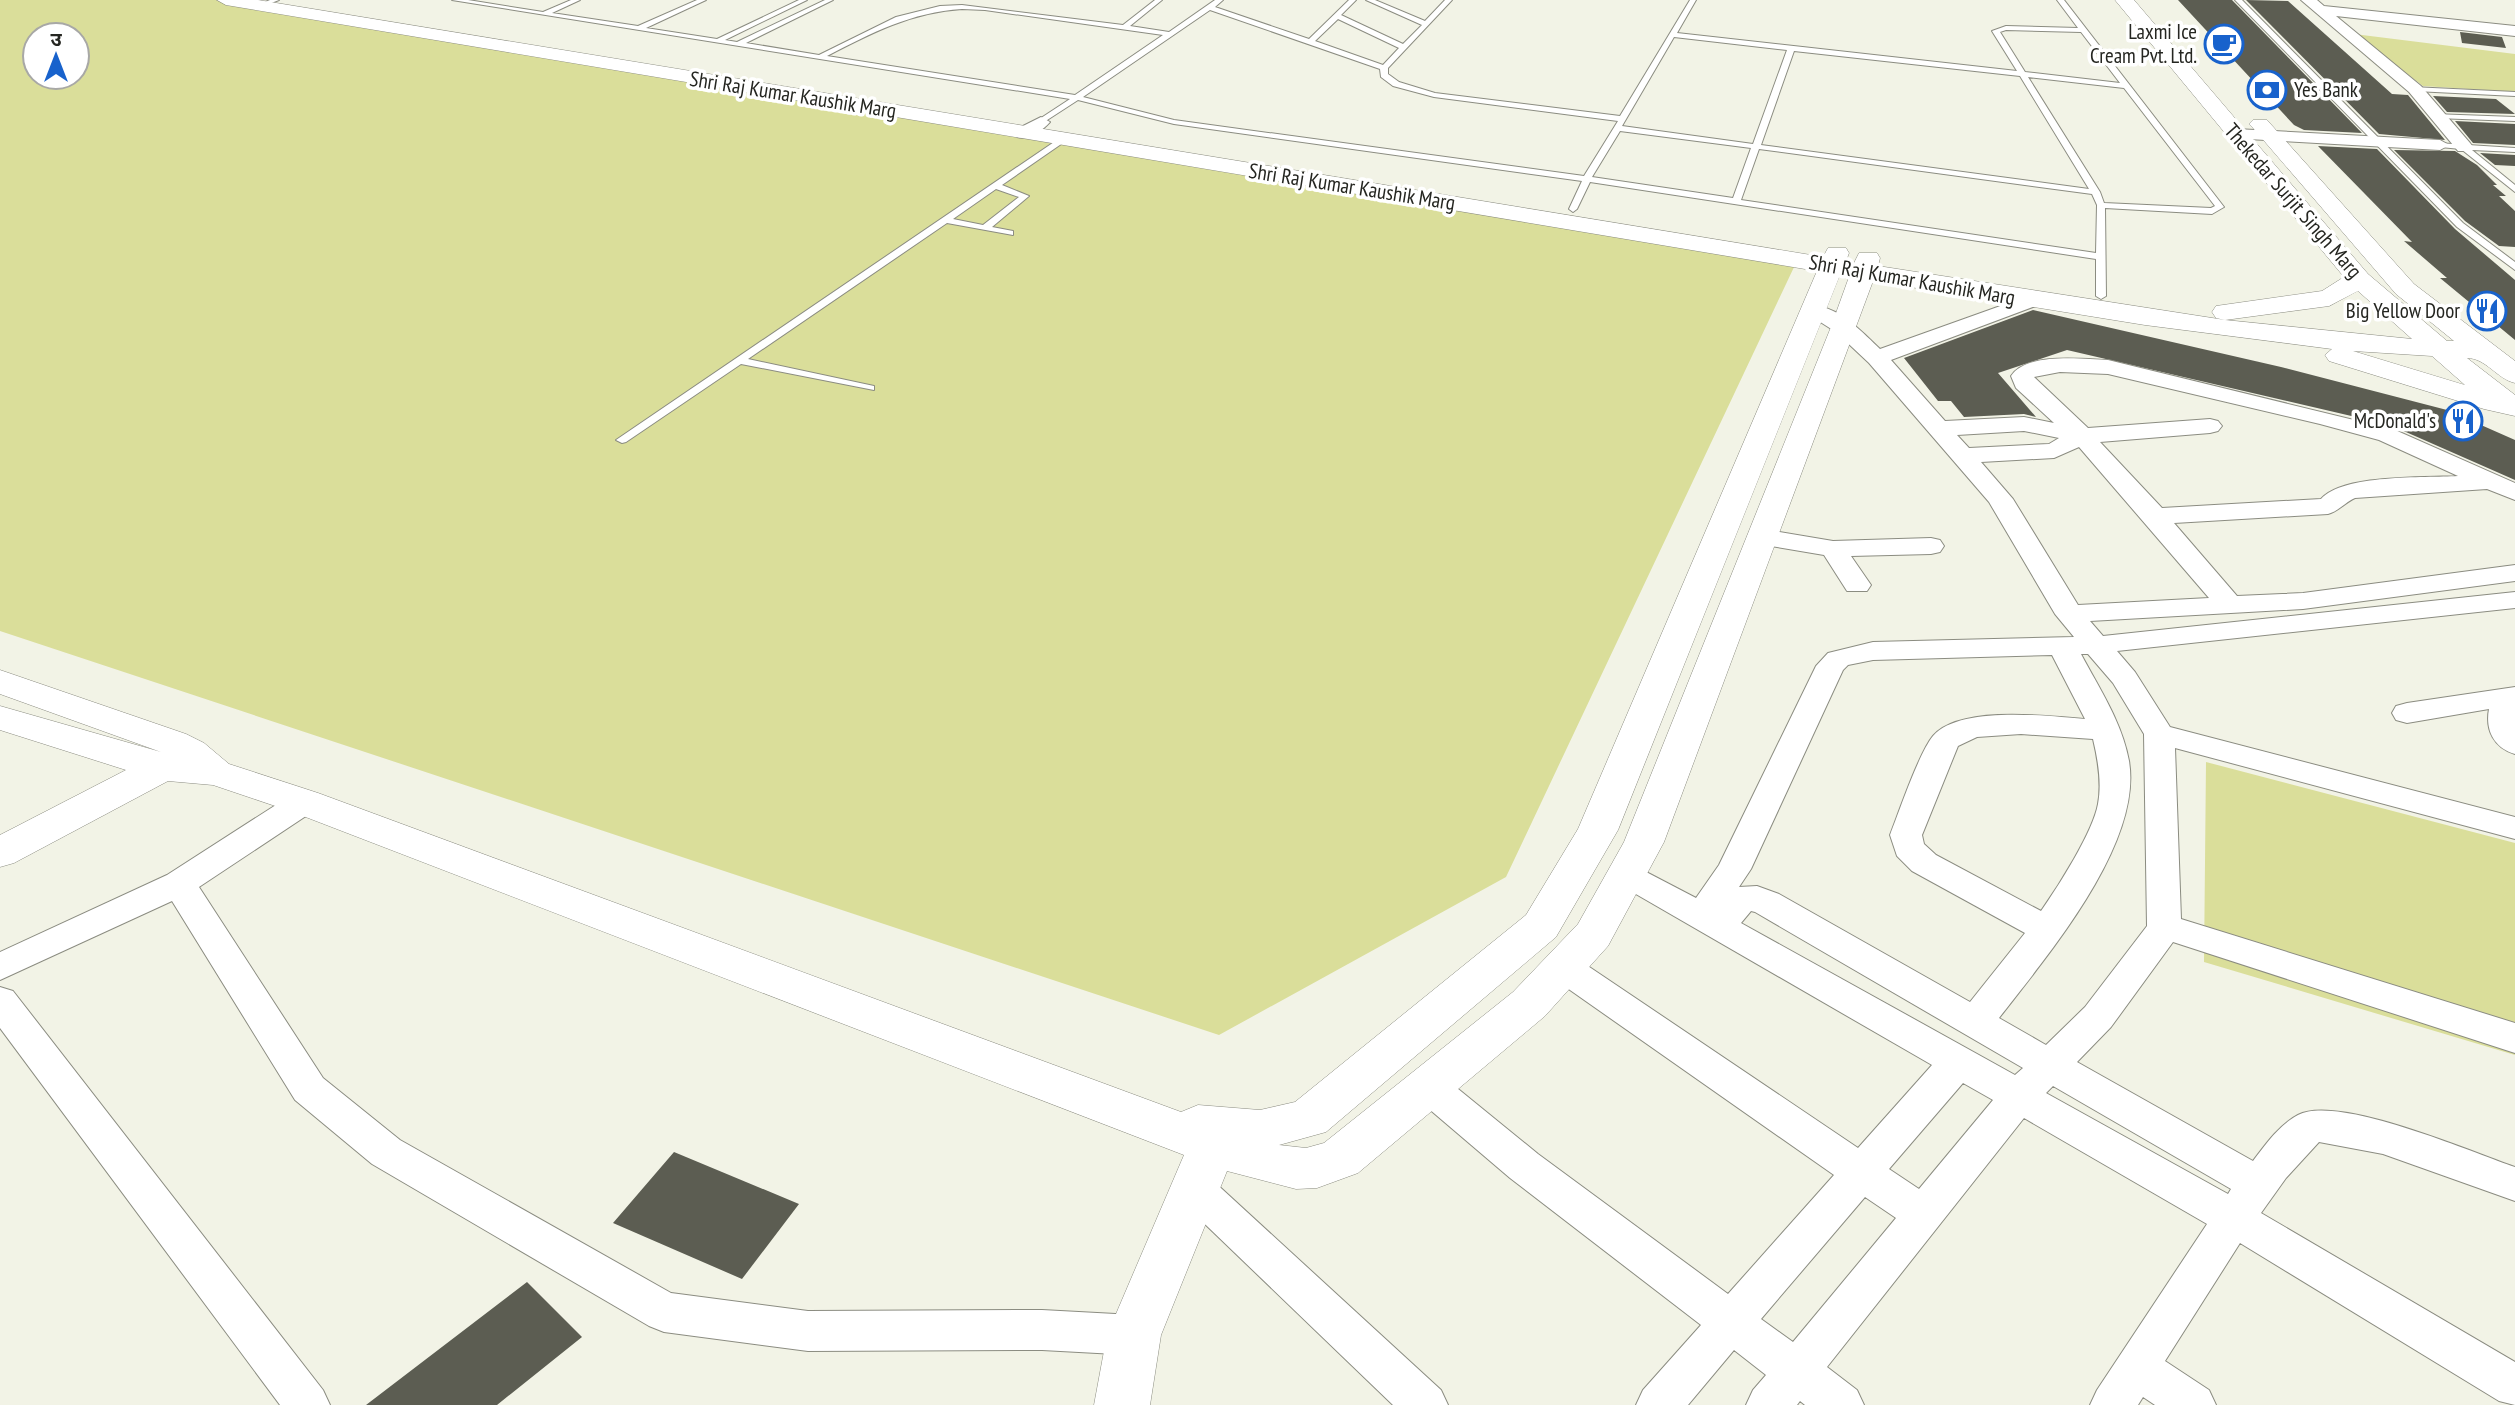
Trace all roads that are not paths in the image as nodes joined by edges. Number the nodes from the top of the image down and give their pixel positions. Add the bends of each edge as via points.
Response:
1 (226, 0) edge
2 (307, 0) edge
3 (454, 0) edge
4 (577, 0) edge
5 (703, 0) edge
6 (804, 0) edge
7 (830, 0) edge
8 (1159, 0) edge
9 (1220, 0) edge
10 (1353, 0) edge
11 (1369, 0) edge
12 (1693, 0) edge
13 (2060, 0) edge
14 (2124, 0) edge
15 (2150, 0) edge
16 (2238, 0) edge
17 (968, 1) edge
18 (1444, 1) edge
19 (268, 3) edge
20 (526, 4) dead end
21 (2314, 5) edge
22 (1209, 7) junction
23 (515, 9) junction
24 (544, 13) junction
25 (1337, 16) junction
26 (1426, 24) junction
27 (456, 25) junction
28 (639, 28) junction
29 (1124, 28) junction
30 (2085, 30) junction
31 (2343, 30) junction
32 (2515, 32) edge
33 (1169, 34) junction
34 (1672, 34) junction
35 (2370, 34) dead end
36 (430, 35) junction
37 (718, 41) junction
38 (1310, 42) junction
39 (739, 44) junction
40 (1404, 47) junction
41 (1791, 49) junction
42 (820, 57) junction
43 (2206, 63) dead end
44 (1384, 68) junction
45 (2023, 74) junction
46 (2128, 86) junction
47 (2415, 89) junction
48 (2515, 94) edge
49 (1074, 97) junction
50 (2243, 105) dead end
51 (2436, 116) junction
52 (2515, 120) edge
53 (1620, 124) junction
54 (1032, 127) junction
55 (2236, 134) junction
56 (2271, 136) junction
57 (1063, 140) junction
58 (2376, 141) junction
59 (2440, 145) joint
60 (1756, 147) junction
61 (2464, 147) junction
62 (2515, 150) edge
63 (1587, 179) junction
64 (995, 186) junction
65 (2515, 189) edge
66 (2096, 192) junction
67 (1736, 202) junction
68 (2101, 205) junction
69 (1573, 209) junction
70 (945, 220) junction
71 (985, 228) junction
72 (1010, 233) dead end
73 (2102, 257) junction
74 (1850, 262) junction
75 (2515, 267) edge
76 (2359, 279) junction
77 (2101, 296) junction
78 (2034, 300) junction
79 (2217, 313) junction
80 (1829, 319) junction
81 (2416, 330) junction
82 (2266, 332) junction
83 (2448, 340) junction
84 (1877, 358) junction
85 (738, 360) junction
86 (2515, 375) edge
87 (870, 388) dead end
88 (2515, 408) edge
89 (2210, 426) dead end
90 (1938, 429) junction
91 (2082, 436) junction
92 (622, 440) dead end
93 (1962, 456) junction
94 (2492, 481) junction
95 (2515, 492) edge
96 (2155, 516) junction
97 (1762, 537) junction
98 (1931, 546) dead end
99 (1833, 549) junction
100 (2515, 573) edge
101 (1857, 585) dead end
102 (2515, 600) edge
103 (2229, 604) junction
104 (2069, 614) junction
105 (2095, 645) junction
106 (2062, 646) junction
107 (0, 681) edge
108 (2510, 697) edge
109 (2407, 713) dead end
110 (0, 718) edge
111 (2106, 730) junction
112 (2158, 734) junction
113 (2515, 744) edge
114 (176, 759) junction
115 (304, 802) junction
116 (2515, 828) edge
117 (0, 829) edge
118 (0, 853) edge
119 (1627, 874) junction
120 (179, 884) junction
121 (1711, 921) junction
122 (2164, 926) junction
123 (2047, 930) junction
124 (0, 967) edge
125 (1563, 967) junction
126 (0, 1001) edge
127 (1975, 1022) junction
128 (2515, 1038) edge
129 (1958, 1062) junction
130 (2050, 1065) junction
131 (1428, 1086) junction
132 (2019, 1096) junction
133 (1217, 1135) junction
134 (1860, 1171) junction
135 (2515, 1184) edge
136 (2259, 1185) junction
137 (1196, 1190) junction
138 (1924, 1215) junction
139 (2234, 1218) junction
140 (1731, 1322) junction
141 (1134, 1335) junction
142 (2137, 1367) junction
143 (1798, 1372) junction
144 (2515, 1386) edge
145 (307, 1405) edge
146 (1122, 1405) edge
147 (1425, 1405) edge
148 (1659, 1405) edge
149 (1769, 1405) edge
150 (1841, 1405) edge
151 (2113, 1405) edge
152 (2193, 1405) edge

1 - 19 street, Shri Raj Kumar Kaushik Marg
2 - 27 street, Shri Raj Kumar Kaushik Marg
3 - 23 lane
4 - 24 lane
5 - 28 lane
6 - 37 lane
7 - 39 lane
8 - 29 lane
9 - 22 lane
10 - 25 lane
11 - 26 lane
12 - 34 lane
13 - 30 lane
14 - 55 street, Thekedar Surjit Singh Marg
15 - 43 street
16 - 58 lane
17 - 29 lane via 985,8
17 - 42 lane via 915,7
18 - 26 lane
19 - 36 street, Shri Raj Kumar Kaushik Marg
20 - 23 lane
21 - 31 street
21 - 32 street
22 - 33 lane
22 - 38 lane
23 - 24 lane
24 - 28 lane
25 - 38 lane
25 - 40 lane
26 - 40 lane
27 - 36 street
27 - 54 street, Shri Raj Kumar Kaushik Marg
28 - 37 lane
29 - 33 lane
30 - 45 lane via 1997,29
30 - 46 lane
31 - 35 street
31 - 47 street
33 - 49 lane
34 - 41 lane
34 - 53 lane
36 - 54 street, Shri Raj Kumar Kaushik Marg
37 - 39 lane
38 - 44 lane
39 - 42 lane
40 - 44 lane
41 - 45 lane
41 - 60 lane
42 - 49 lane
44 - 53 lane via 1384,75 1396,84 1434,95
45 - 46 lane
45 - 66 lane
46 - 68 lane via 2220,208
47 - 48 lane
47 - 51 street
49 - 54 lane
49 - 63 lane via 1174,122
50 - 56 street, Thekedar Surjit Singh Marg
51 - 52 lane
51 - 61 street
53 - 60 lane
53 - 63 lane
54 - 57 street, Shri Raj Kumar Kaushik Marg
54 - 69 street, Shri Raj Kumar Kaushik Marg
55 - 56 street
55 - 76 street, Thekedar Surjit Singh Marg
56 - 58 street
56 - 83 street, Thekedar Surjit Singh Marg
57 - 64 lane
57 - 74 street, Shri Raj Kumar Kaushik Marg
58 - 59 street
58 - 75 lane via 2460,225
59 - 61 lane
60 - 66 lane
60 - 67 lane
61 - 62 lane
61 - 65 lane
63 - 67 lane
63 - 69 lane
64 - 70 lane
64 - 71 lane via 1025,195
66 - 68 lane
67 - 73 lane
68 - 73 lane
69 - 74 street, Shri Raj Kumar Kaushik Marg
70 - 71 lane
70 - 85 lane
71 - 72 lane
73 - 77 lane
74 - 77 street, Shri Raj Kumar Kaushik Marg
74 - 78 street, Shri Raj Kumar Kaushik Marg
74 - 80 street
76 - 79 street via 2329,298
76 - 81 street, Thekedar Surjit Singh Marg
77 - 79 street, Shri Raj Kumar Kaushik Marg
78 - 82 street, Shri Raj Kumar Kaushik Marg
78 - 84 street
79 - 81 street, Shri Raj Kumar Kaushik Marg
80 - 84 street
80 - 97 street
80 - 133 street via 1598,830 1541,926 1308,1118
81 - 83 street, Shri Raj Kumar Kaushik Marg
82 - 83 street, Shri Raj Kumar Kaushik Marg
82 - 88 street
83 - 86 street, Shri Raj Kumar Kaushik Marg via 2482,350
83 - 88 street, Thekedar Surjit Singh Marg via 2488,390
84 - 90 street
85 - 87 lane
85 - 92 lane
89 - 91 street
90 - 91 street via 2024,424
90 - 93 street
91 - 93 street via 2054,451
91 - 94 street via 2024,383 2022,376 2027,371 2060,365 2108,367 2326,418 2387,435
91 - 96 street
93 - 104 street via 2000,499
94 - 95 street
94 - 96 street via 2350,491 2328,506
96 - 103 street
97 - 99 street
97 - 119 street via 1644,842
98 - 99 street
99 - 101 street
100 - 103 street via 2303,601
102 - 105 street
103 - 104 street
104 - 105 street
105 - 106 street
105 - 112 street via 2125,678
106 - 111 street
106 - 121 street via 1873,651 1838,659 1830,666
107 - 114 street
108 - 109 street
108 - 113 street via 2500,726
110 - 114 street
111 - 123 street via 2114,763 2114,806 2082,877
111 - 123 street via 2003,726 1952,733 1906,835 1909,848 1924,863
112 - 116 street
112 - 122 street
114 - 115 street
114 - 117 street
114 - 118 street
115 - 120 street
115 - 133 street via 1159,1122
119 - 121 street
119 - 125 street via 1593,935
120 - 124 street
120 - 141 street via 309,1089 386,1152 664,1312 808,1331 1042,1330
121 - 127 street via 1741,899 1757,898
121 - 129 street
122 - 128 street
122 - 130 street via 2098,1017
123 - 127 street
125 - 131 street via 1529,1004
125 - 134 street
126 - 145 street
127 - 130 street
129 - 132 street
129 - 134 street
130 - 132 street
130 - 136 street
131 - 133 street via 1341,1158 1318,1169 1297,1171 1251,1158
131 - 140 street via 1524,1166
132 - 138 street
132 - 139 street
133 - 137 street
134 - 138 street
134 - 140 street
135 - 136 street via 2365,1133 2308,1126
136 - 139 street
137 - 141 street
137 - 147 street
138 - 143 street
139 - 142 street
139 - 144 street
140 - 143 street
140 - 148 street
141 - 146 street
142 - 151 street
142 - 152 street
143 - 149 street
143 - 150 street

